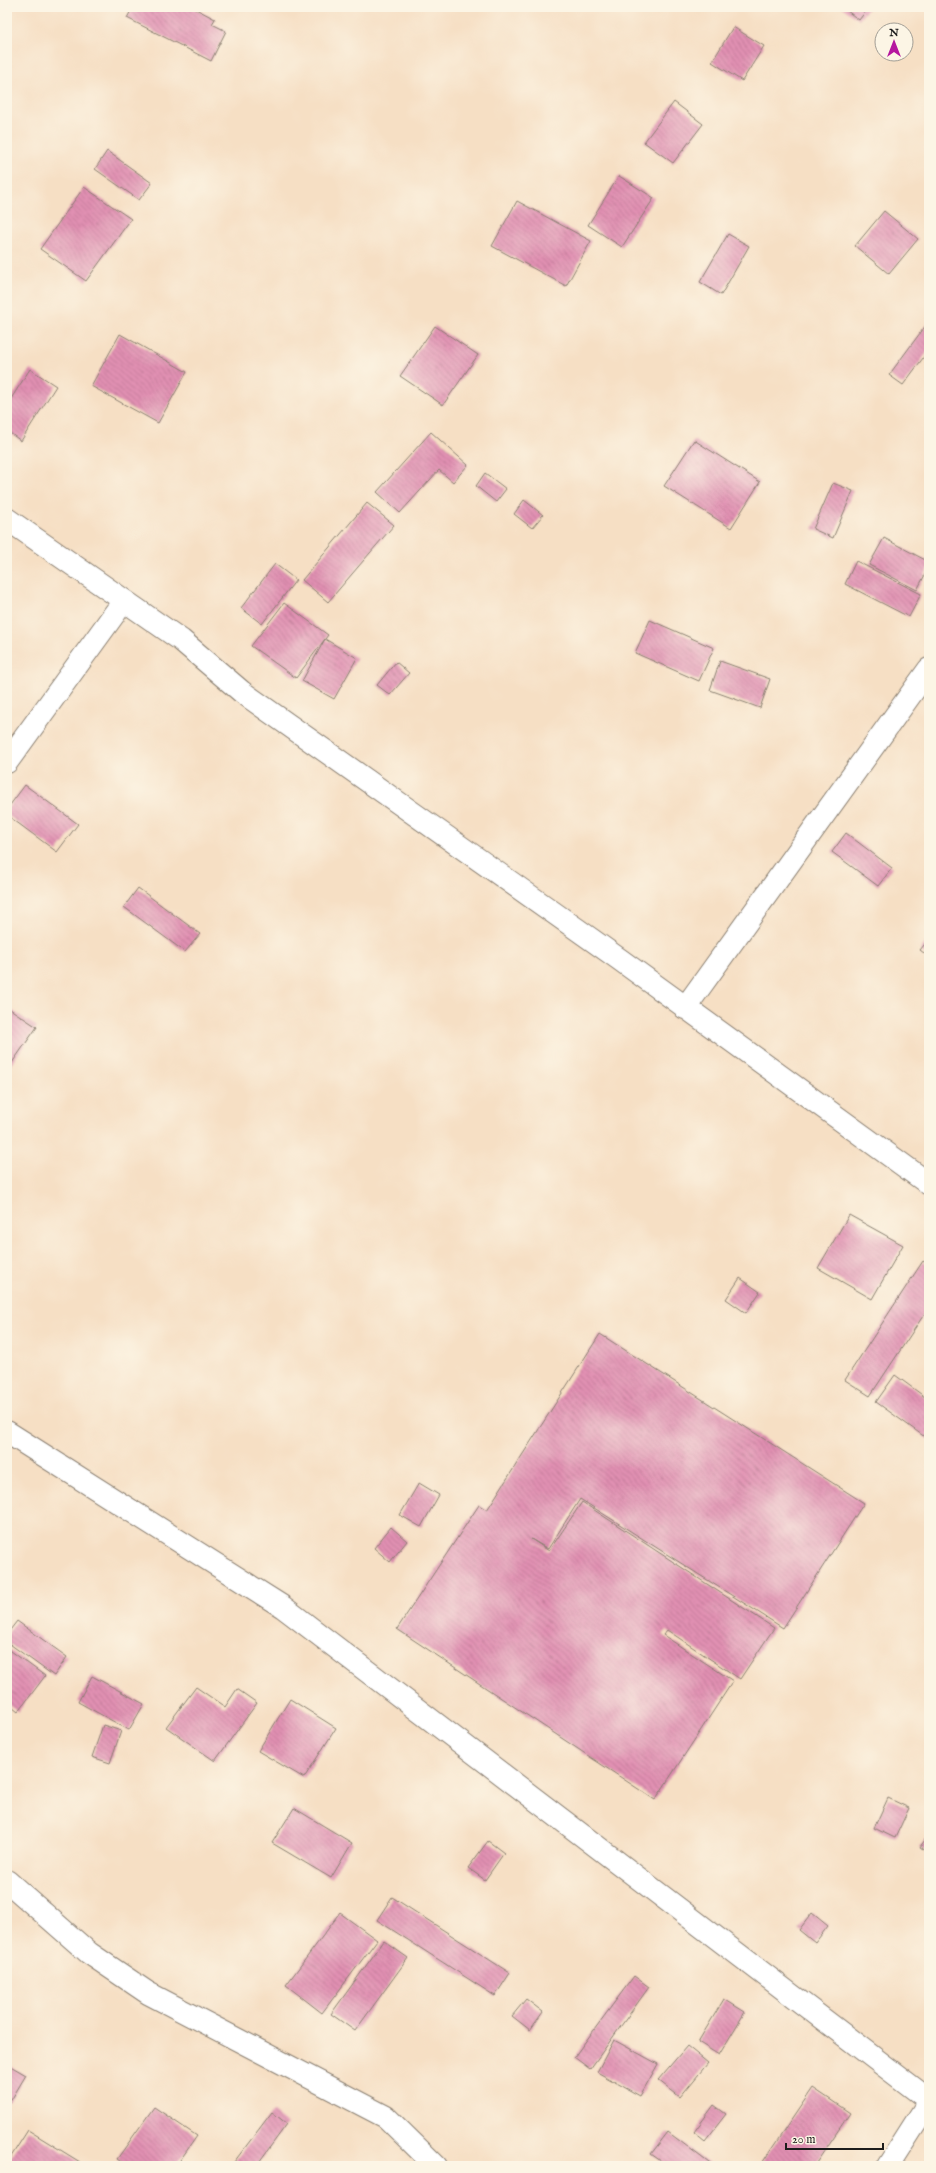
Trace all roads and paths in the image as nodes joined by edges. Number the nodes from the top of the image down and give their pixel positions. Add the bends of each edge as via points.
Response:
1 (7, 519) edge
2 (123, 602) junction
3 (929, 669) edge
4 (7, 762) edge
5 (685, 1008) junction
6 (929, 1184) edge
7 (7, 1432) edge
8 (7, 1881) edge
9 (929, 2101) edge
10 (436, 2166) edge
11 (888, 2166) edge

1 - 2 street
2 - 4 street
2 - 5 street via 181,640 242,692
3 - 5 street
5 - 6 street
7 - 9 street via 283,1607
8 - 10 street via 89,1953 148,1993 386,2117
9 - 11 street

